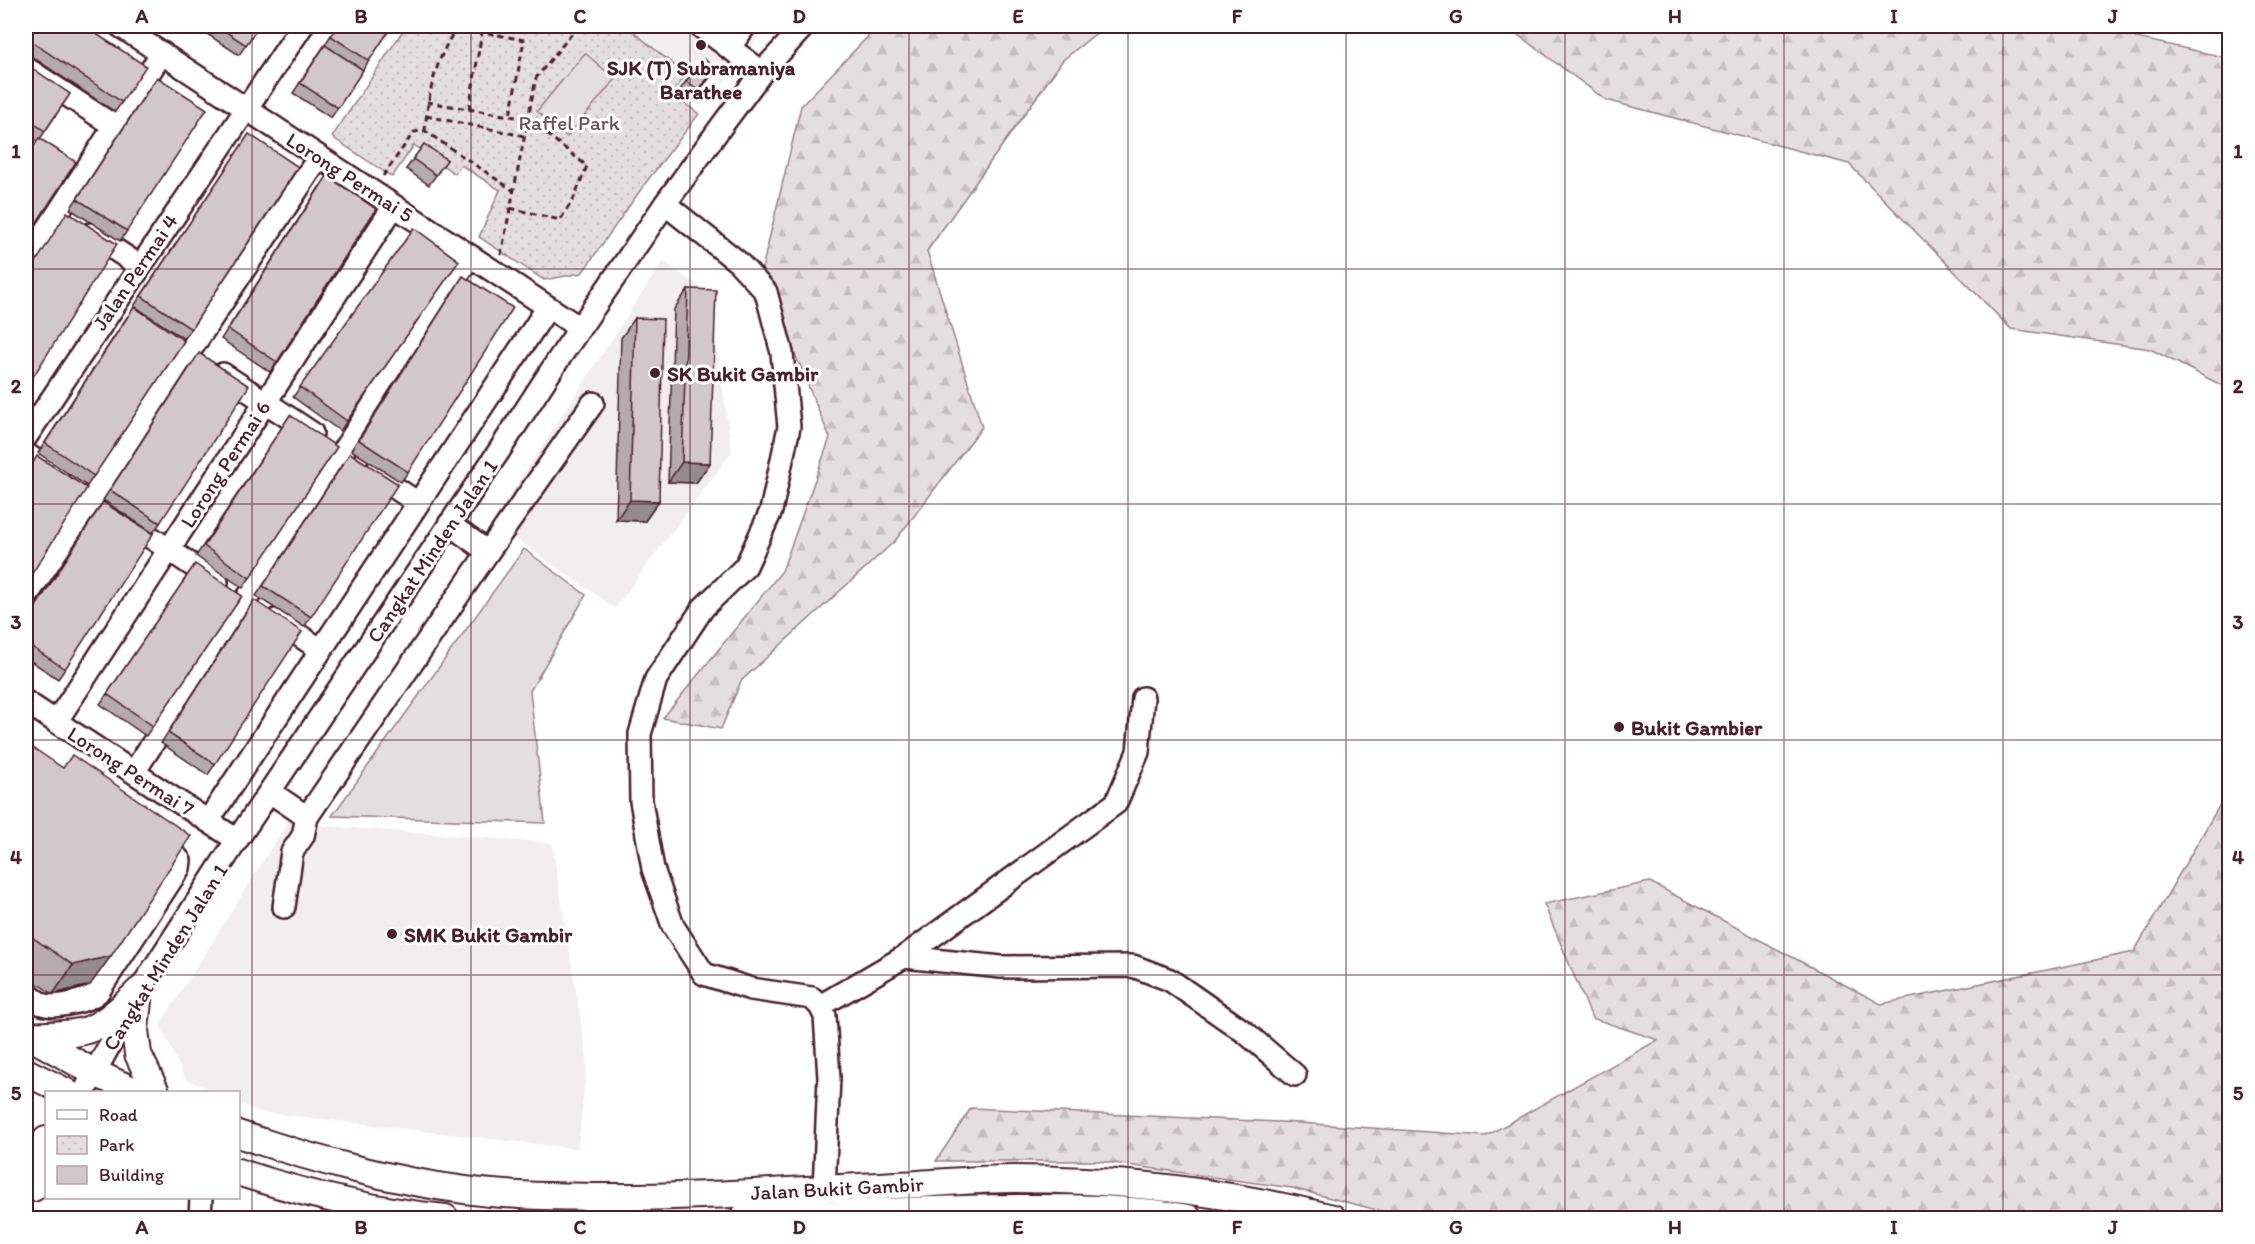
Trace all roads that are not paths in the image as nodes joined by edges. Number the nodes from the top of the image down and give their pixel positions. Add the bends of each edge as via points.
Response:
1 (120, 26) edge
2 (302, 26) edge
3 (700, 26) edge
4 (746, 26) edge
5 (804, 26) edge
6 (729, 48) junction
7 (162, 53) junction
8 (26, 68) edge
9 (762, 72) junction
10 (245, 108) junction
11 (114, 126) junction
12 (319, 156) junction
13 (665, 204) junction
14 (394, 206) junction
15 (58, 212) junction
16 (470, 256) junction
17 (26, 262) edge
18 (140, 266) junction
19 (115, 303) junction
20 (548, 307) junction
21 (133, 315) edge
22 (580, 328) junction
23 (171, 340) edge
24 (189, 352) junction
25 (265, 402) junction
26 (593, 404) dead end
27 (26, 437) edge
28 (342, 453) junction
29 (26, 454) edge
30 (92, 498) junction
31 (418, 503) junction
32 (449, 524) junction
33 (169, 549) junction
34 (488, 552) junction
35 (26, 597) edge
36 (246, 600) junction
37 (321, 650) junction
38 (1143, 698) dead end
39 (26, 702) edge
40 (56, 722) junction
41 (134, 772) junction
42 (270, 792) junction
43 (307, 817) junction
44 (208, 821) junction
45 (139, 832) edge
46 (237, 840) junction
47 (284, 907) dead end
48 (904, 957) junction
49 (140, 991) junction
50 (26, 993) edge
51 (820, 1006) junction
52 (27, 1035) edge
53 (26, 1072) edge
54 (1295, 1076) dead end
55 (26, 1079) edge
56 (90, 1083) edge
57 (64, 1091) edge
58 (132, 1091) edge
59 (156, 1091) edge
60 (45, 1096) edge
61 (240, 1135) edge
62 (45, 1144) edge
63 (45, 1164) edge
64 (240, 1173) edge
65 (35, 1187) edge
66 (824, 1189) junction
67 (201, 1199) edge
68 (200, 1218) edge
69 (445, 1218) edge
70 (743, 1218) edge
71 (1184, 1218) edge
72 (1333, 1218) edge

1 - 7 street, Lorong Permai 5
2 - 10 street, Jalan Permai 4
3 - 6 street
4 - 6 street
5 - 9 street, Cangkat Minden Jalan 1
6 - 9 street
7 - 10 street, Lorong Permai 5
7 - 11 street
8 - 11 street
9 - 13 street, Cangkat Minden Jalan 1
10 - 12 street, Lorong Permai 5
10 - 18 street, Jalan Permai 4
11 - 15 street
12 - 14 street, Lorong Permai 5
12 - 24 street
13 - 22 street, Cangkat Minden Jalan 1
13 - 51 street via 738,262 766,292 782,353 789,427 771,511 746,566 703,608 656,679 640,734 641,801 653,869 673,926 704,974 751,989 812,998
14 - 16 street, Lorong Permai 5
14 - 25 street, Lorong Permai 6
15 - 17 street
15 - 18 street
16 - 20 street, Lorong Permai 5
16 - 28 street
18 - 19 street, Jalan Permai 4
19 - 21 street
19 - 27 street, Jalan Permai 4
20 - 22 street, Lorong Permai 5
20 - 31 street, Cangkat Minden Jalan 1
22 - 32 street, Cangkat Minden Jalan 1
23 - 24 street
24 - 25 street
24 - 30 street
25 - 28 street
25 - 33 street, Lorong Permai 6
26 - 34 street
28 - 31 street
28 - 36 street
29 - 30 street
30 - 33 street
30 - 35 street
31 - 37 street, Cangkat Minden Jalan 1
32 - 34 street
32 - 42 street, Cangkat Minden Jalan 1
33 - 36 street
33 - 40 street, Lorong Permai 6
34 - 43 street
36 - 37 street
36 - 41 street
37 - 44 street, Cangkat Minden Jalan 1
38 - 48 street via 1138,752 1116,803
39 - 40 street, Lorong Permai 7
40 - 41 street, Lorong Permai 7 via 106,765
41 - 44 street, Lorong Permai 7
42 - 43 street
42 - 46 street, Cangkat Minden Jalan 1
43 - 47 street via 303,836 292,852
44 - 46 street, Lorong Permai 7
45 - 50 street via 176,856 179,868 99,992 86,1000 52,1005
46 - 49 street, Cangkat Minden Jalan 1
48 - 51 street
48 - 54 street via 1001,968 1133,966 1170,980 1246,1033
49 - 52 main road via 90,1029
49 - 56 street, Cangkat Minden Jalan 1
49 - 59 main road via 135,1030 138,1054
51 - 66 street via 825,1016 829,1078
52 - 56 main road
53 - 57 main road
55 - 60 main road
56 - 58 main road
61 - 66 main road, Jalan Bukit Gambir via 371,1174 465,1190 662,1198
62 - 65 main road
63 - 65 street
64 - 69 main road via 405,1215
66 - 72 main road, Jalan Bukit Gambir via 1012,1179 1111,1181 1184,1189
67 - 68 street
70 - 71 main road, Jalan Bukit Gambir via 1080,1208

